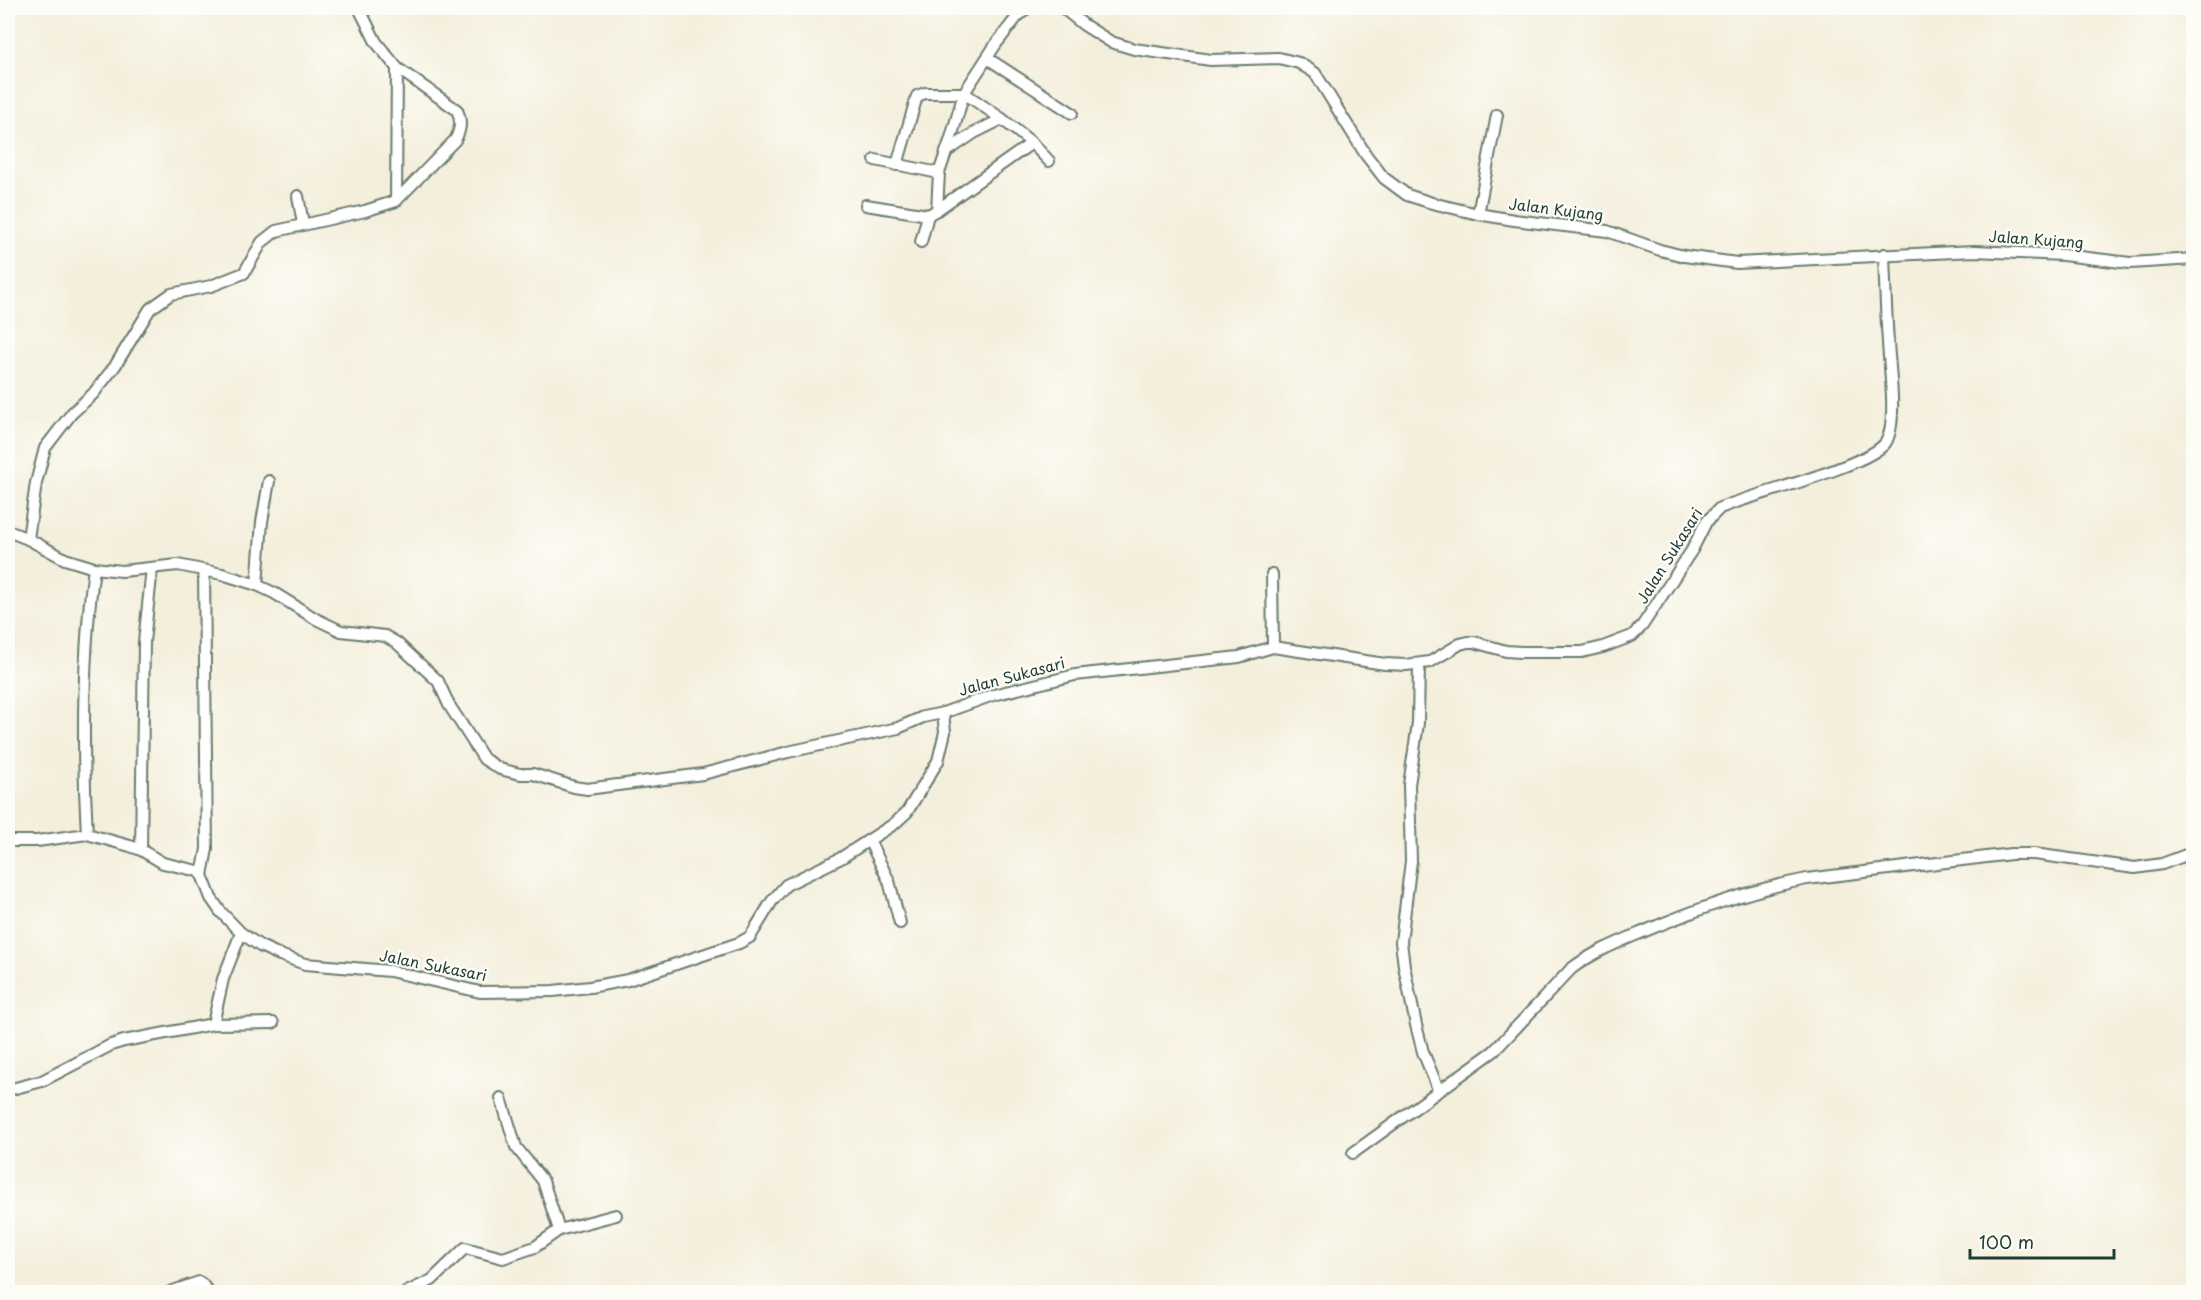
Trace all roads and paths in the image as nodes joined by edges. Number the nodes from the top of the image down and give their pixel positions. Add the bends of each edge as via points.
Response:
1 (359, 8) edge
2 (1026, 8) edge
3 (1063, 8) edge
4 (987, 58) junction
5 (398, 68) junction
6 (964, 93) junction
7 (1072, 113) dead end
8 (1497, 115) dead end
9 (1002, 119) junction
10 (1032, 143) junction
11 (945, 152) junction
12 (875, 160) dead end
13 (1049, 161) dead end
14 (897, 165) junction
15 (939, 173) junction
16 (298, 196) dead end
17 (396, 201) junction
18 (866, 205) dead end
19 (932, 213) junction
20 (1478, 214) junction
21 (303, 225) junction
22 (921, 242) dead end
23 (1884, 254) junction
24 (2193, 259) edge
25 (269, 481) dead end
26 (8, 531) edge
27 (28, 539) junction
28 (94, 568) junction
29 (152, 568) junction
30 (204, 572) junction
31 (1272, 574) dead end
32 (257, 585) junction
33 (1274, 648) junction
34 (1419, 664) junction
35 (943, 713) junction
36 (87, 834) junction
37 (868, 840) junction
38 (8, 841) edge
39 (141, 850) junction
40 (2193, 852) edge
41 (202, 875) junction
42 (900, 923) dead end
43 (241, 933) junction
44 (273, 1023) dead end
45 (213, 1024) junction
46 (8, 1089) edge
47 (1439, 1091) junction
48 (501, 1098) dead end
49 (1353, 1153) dead end
50 (616, 1215) dead end
51 (559, 1230) junction
52 (170, 1293) edge
53 (208, 1293) edge
54 (407, 1293) edge

1 - 5 street via 376,42
2 - 4 street
3 - 20 street, Jalan Kujang via 1112,42 1134,49 1211,60 1279,58 1299,63 1315,73 1384,178 1407,195
4 - 6 street
4 - 7 street
5 - 17 street
5 - 17 street via 457,110 460,128 455,140
6 - 9 street
6 - 11 street
6 - 14 street via 917,96
8 - 20 street
9 - 10 street
9 - 11 street
10 - 13 street
10 - 19 street
11 - 15 street
12 - 14 street
14 - 15 street
15 - 19 street
16 - 21 street
17 - 21 street
18 - 19 street
19 - 22 street
20 - 23 street, Jalan Kujang via 1607,231 1660,250 1706,260 1748,262
21 - 27 street via 276,231 262,242 244,273 211,286 171,294 150,309 115,366 45,447
23 - 24 street, Jalan Kujang via 2015,252 2130,263
23 - 34 street, Jalan Sukasari via 1892,382 1890,432 1885,443 1860,460 1720,508 1706,522 1651,614 1632,636 1603,647 1561,653 1506,651 1467,642
25 - 32 street
26 - 27 street
27 - 28 street via 65,559
28 - 29 street
28 - 36 street via 87,615 82,753
29 - 30 street via 178,565
29 - 39 street via 144,642
30 - 32 street
30 - 41 street via 207,849
31 - 33 street
32 - 35 street via 341,631 378,635 397,643 438,681 484,759 500,769 574,787 587,789 703,774 898,728
33 - 34 street, Jalan Sukasari via 1385,664
33 - 35 street, Jalan Sukasari via 1239,657 1075,675 993,695
34 - 47 street via 1418,723 1408,798 1411,861 1401,942 1416,1025
35 - 37 street, Jalan Sukasari via 943,747 927,781 907,812
36 - 38 street
36 - 39 street
37 - 42 street via 889,881
37 - 43 street, Jalan Sukasari via 842,858 786,885 750,937 740,943 628,980 590,987 480,992 390,971 305,964 260,946
39 - 41 street via 158,861 191,868
40 - 47 street via 2162,864 2135,868 2011,854 1807,879 1712,904 1580,962 1502,1045
41 - 43 street, Jalan Sukasari via 211,898
43 - 45 street via 223,979
44 - 45 street
45 - 46 street via 111,1045 42,1081
47 - 49 street
48 - 51 street via 516,1147 543,1181
50 - 51 street
51 - 54 street via 535,1247 503,1258 465,1248 432,1280
52 - 53 street via 199,1282

